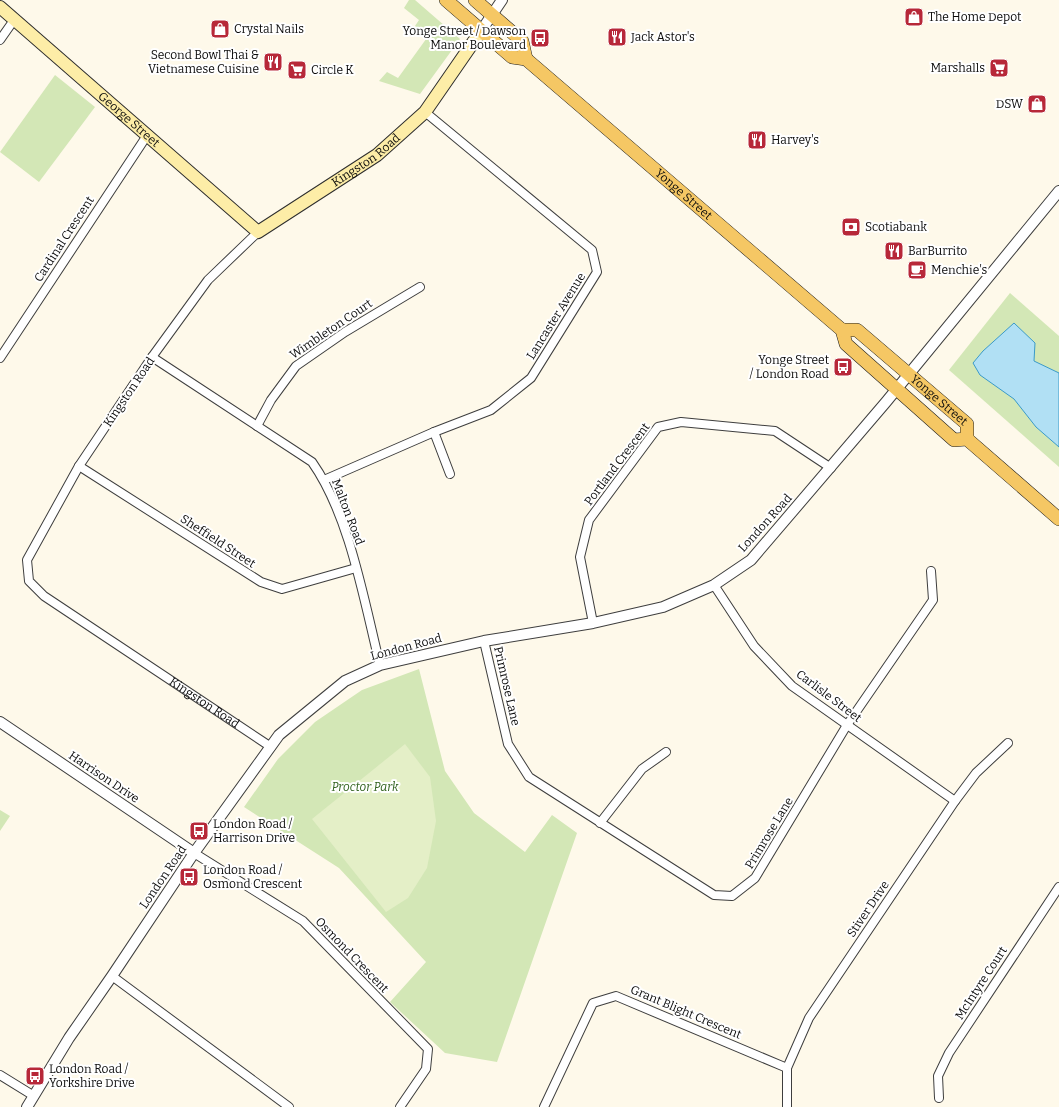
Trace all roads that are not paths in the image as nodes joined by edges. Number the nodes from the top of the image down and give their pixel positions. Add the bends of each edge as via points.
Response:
1 (446, 0) edge
2 (475, 0) edge
3 (502, 0) edge
4 (0, 7) edge
5 (492, 15) junction
6 (14, 20) junction
7 (481, 31) junction
8 (0, 40) edge
9 (526, 59) junction
10 (425, 112) junction
11 (148, 134) junction
12 (1059, 191) edge
13 (258, 232) junction
14 (420, 287) dead end
15 (842, 330) junction
16 (152, 357) junction
17 (0, 358) edge
18 (909, 374) junction
19 (896, 390) junction
20 (257, 426) junction
21 (434, 432) junction
22 (967, 439) junction
23 (80, 466) junction
24 (831, 468) junction
25 (450, 474) dead end
26 (324, 480) junction
27 (1059, 519) edge
28 (356, 568) junction
29 (931, 571) dead end
30 (714, 585) junction
31 (593, 622) junction
32 (484, 641) junction
33 (380, 665) junction
34 (0, 722) edge
35 (847, 725) junction
36 (1008, 743) dead end
37 (271, 747) junction
38 (666, 752) dead end
39 (955, 801) junction
40 (600, 823) junction
41 (194, 853) junction
42 (1059, 886) edge
43 (112, 976) junction
44 (787, 1068) junction
45 (0, 1075) edge
46 (34, 1096) junction
47 (939, 1098) dead end
48 (27, 1107) edge
49 (289, 1107) edge
50 (400, 1107) edge
51 (544, 1107) edge
52 (787, 1107) edge

1 - 7 main road, Yonge Street
2 - 5 main road
3 - 5 street
4 - 6 main road, George Street
5 - 7 street
5 - 9 main road via 522,41
6 - 8 street
6 - 11 main road, George Street
7 - 9 main road, Yonge Street via 512,57
7 - 10 main road, Kingston Road
9 - 15 main road, Yonge Street
10 - 13 main road, Kingston Road via 376,155
10 - 21 street, Lancaster Avenue via 592,250 597,272 531,378 491,410
11 - 13 main road, George Street
11 - 17 street, Cardinal Crescent
12 - 18 street, London Road
13 - 16 street, Kingston Road via 208,280
14 - 20 street, Wimbleton Court via 345,332 296,366 271,400
15 - 18 main road, Yonge Street via 857,330
15 - 19 main road, Yonge Street via 846,344
16 - 20 street, Malton Road
16 - 23 street, Kingston Road
18 - 19 street, London Road
18 - 22 main road, Yonge Street via 967,424
19 - 22 main road, Yonge Street via 954,440
19 - 24 street, London Road
20 - 26 street, Malton Road via 312,462
21 - 25 street
21 - 26 street, Lancaster Avenue
22 - 27 main road, Yonge Street
23 - 28 street, Sheffield Street via 261,582 282,589
23 - 37 street, Kingston Road via 27,560 29,581 44,596
24 - 30 street, London Road via 752,560
24 - 31 street, Portland Crescent via 775,431 681,422 658,427 589,520 580,557
26 - 28 street, Malton Road via 333,498
28 - 33 street, Malton Road
29 - 35 street, Primrose Lane via 933,600
30 - 31 street, London Road via 663,607
30 - 35 street, Carlisle Street via 754,646 792,686
31 - 32 street, London Road
32 - 33 street, London Road
32 - 40 street, Primrose Lane via 508,744 529,778
33 - 37 street, London Road via 345,681 279,735
34 - 41 street, Harrison Drive
35 - 39 street, Carlisle Street
35 - 40 street, Primrose Lane via 755,878 732,896 714,895
36 - 39 street, Stiver Drive via 976,773
37 - 41 street, London Road
38 - 40 street via 642,769
39 - 44 street, Stiver Drive via 809,1018
41 - 43 street, London Road
41 - 50 street, Osmond Crescent via 303,921 428,1049 426,1069
42 - 47 street, McIntyre Court via 949,1053 938,1076
43 - 46 street, London Road via 69,1038
43 - 49 street
44 - 51 street, Grant Blight Crescent via 616,996 593,1003
44 - 52 street, Stiver Drive
45 - 46 street
46 - 48 street, London Road

